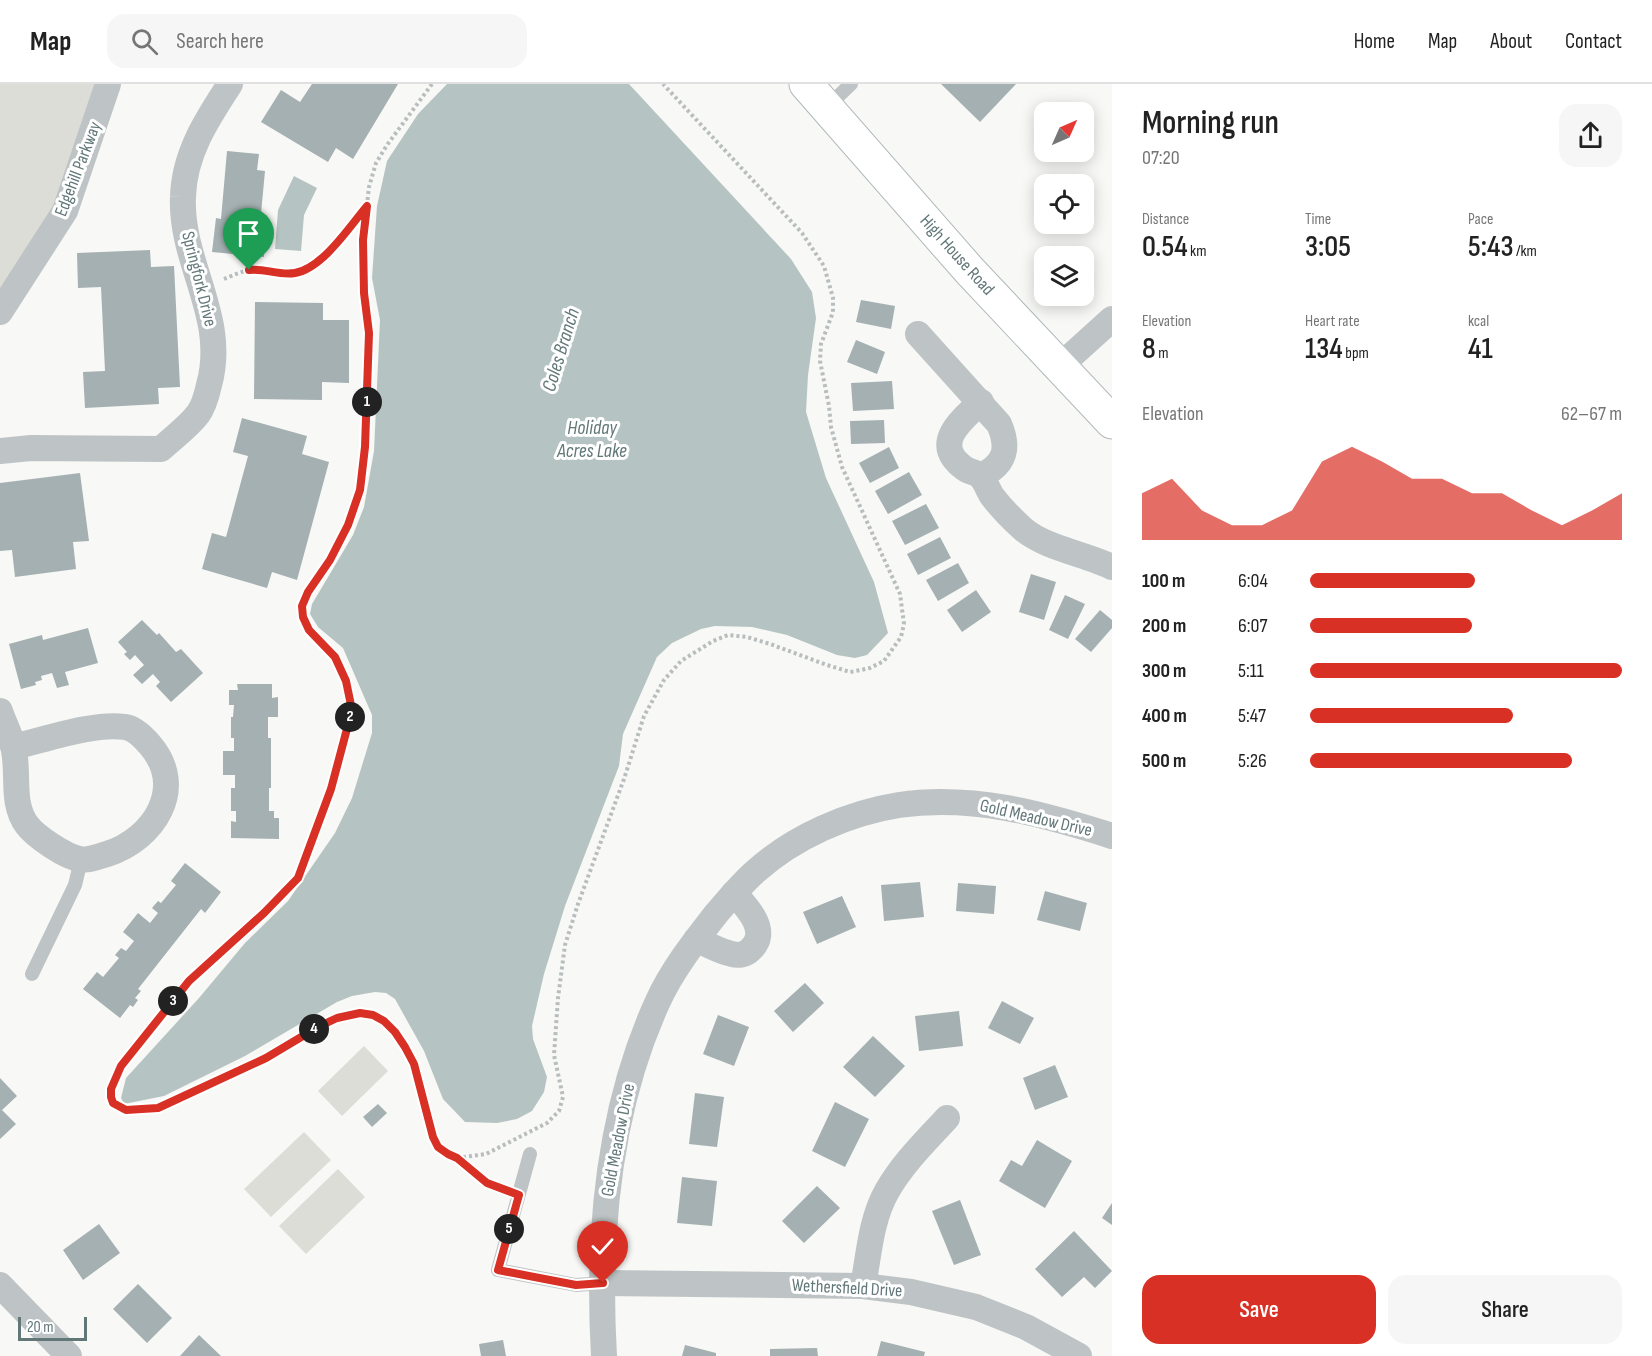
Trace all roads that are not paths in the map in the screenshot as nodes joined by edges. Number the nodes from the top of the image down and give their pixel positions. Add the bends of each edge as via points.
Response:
1 (108, 84) edge
2 (230, 84) edge
3 (851, 84) edge
4 (815, 96) edge
5 (0, 312) edge
6 (1112, 320) edge
7 (918, 334) dead end
8 (1060, 366) junction
9 (981, 402) junction
10 (1112, 422) edge
11 (0, 451) edge
12 (981, 476) junction
13 (1112, 567) edge
14 (0, 711) edge
15 (13, 747) junction
16 (1112, 836) edge
17 (81, 860) junction
18 (734, 893) junction
19 (696, 940) junction
20 (32, 974) dead end
21 (947, 1118) dead end
22 (530, 1154) dead end
23 (603, 1283) junction
24 (0, 1285) edge
25 (862, 1286) junction
26 (69, 1356) edge
27 (604, 1356) edge
28 (1079, 1356) edge

1 - 5 street, Edgehill Parkway via 65,211
2 - 11 street, Springfork Drive via 192,150 182,198 186,234 215,346 214,369 199,413 161,449
3 - 4 lane
4 - 8 main road, High House Road
6 - 8 street
7 - 9 street
8 - 10 main road, High House Road
9 - 12 street via 999,424 1004,442 995,469
9 - 12 street via 954,428 950,445 963,468
12 - 13 street via 997,502 1026,531
14 - 15 street
15 - 17 street via 18,807 28,827
15 - 17 street via 106,726 127,727 158,754 165,773 165,789 155,822 122,849
16 - 18 street, Gold Meadow Drive via 1047,816 986,804 899,805 851,818 798,842 775,855
17 - 20 lane via 75,885
18 - 19 street, Gold Meadow Drive
18 - 19 street via 750,910 758,927 758,940 752,949 733,955
19 - 23 street, Gold Meadow Drive via 658,1000 627,1088 606,1192
21 - 25 street via 902,1167 886,1192 876,1219
22 - 23 lane via 498,1270 576,1285
23 - 25 street, Wethersfield Drive
23 - 27 street, Gold Meadow Drive
24 - 26 street
25 - 28 street, Wethersfield Drive via 976,1307 1026,1327

